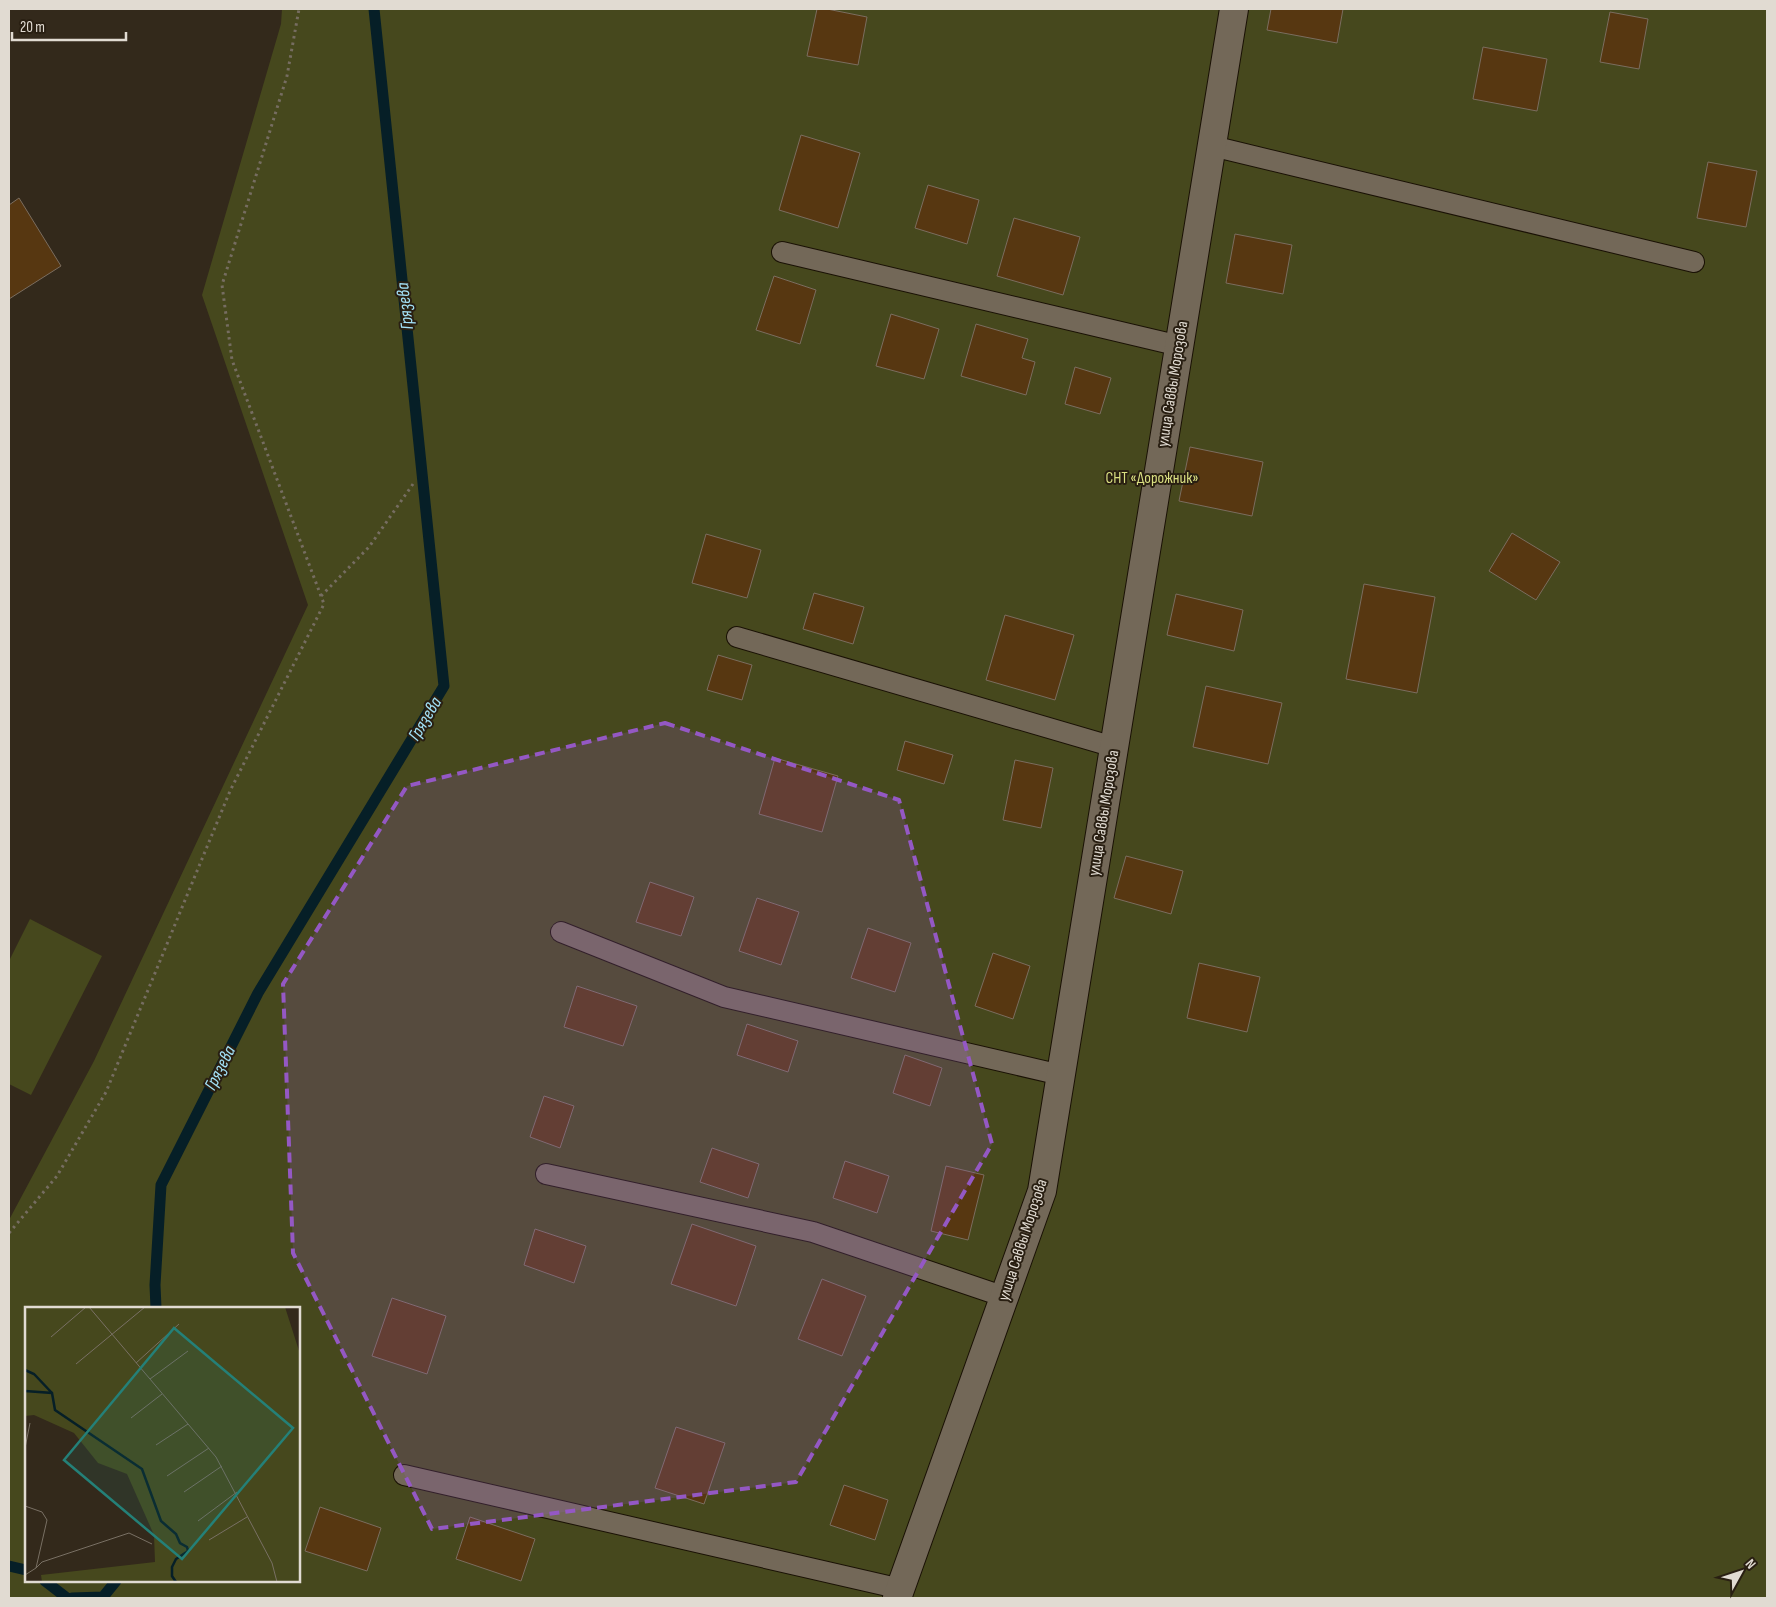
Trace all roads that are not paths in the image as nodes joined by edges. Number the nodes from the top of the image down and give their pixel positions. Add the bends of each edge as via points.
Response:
1 (1234, 9) edge
2 (1212, 146) junction
3 (782, 252) dead end
4 (1694, 262) dead end
5 (1180, 346) junction
6 (737, 637) dead end
7 (1114, 747) junction
8 (561, 932) dead end
9 (1061, 1075) junction
10 (546, 1174) dead end
11 (1004, 1297) junction
12 (404, 1475) dead end
13 (899, 1594) edge

1 - 2 street, улица Саввы Морозова
2 - 4 lane
2 - 5 street, улица Саввы Морозова
3 - 5 lane
5 - 7 street, улица Саввы Морозова
6 - 7 lane
7 - 9 street, улица Саввы Морозова
8 - 9 lane via 724,997
9 - 11 street, улица Саввы Морозова via 1042,1191
10 - 11 lane via 813,1232
11 - 13 street, улица Саввы Морозова
12 - 13 lane

